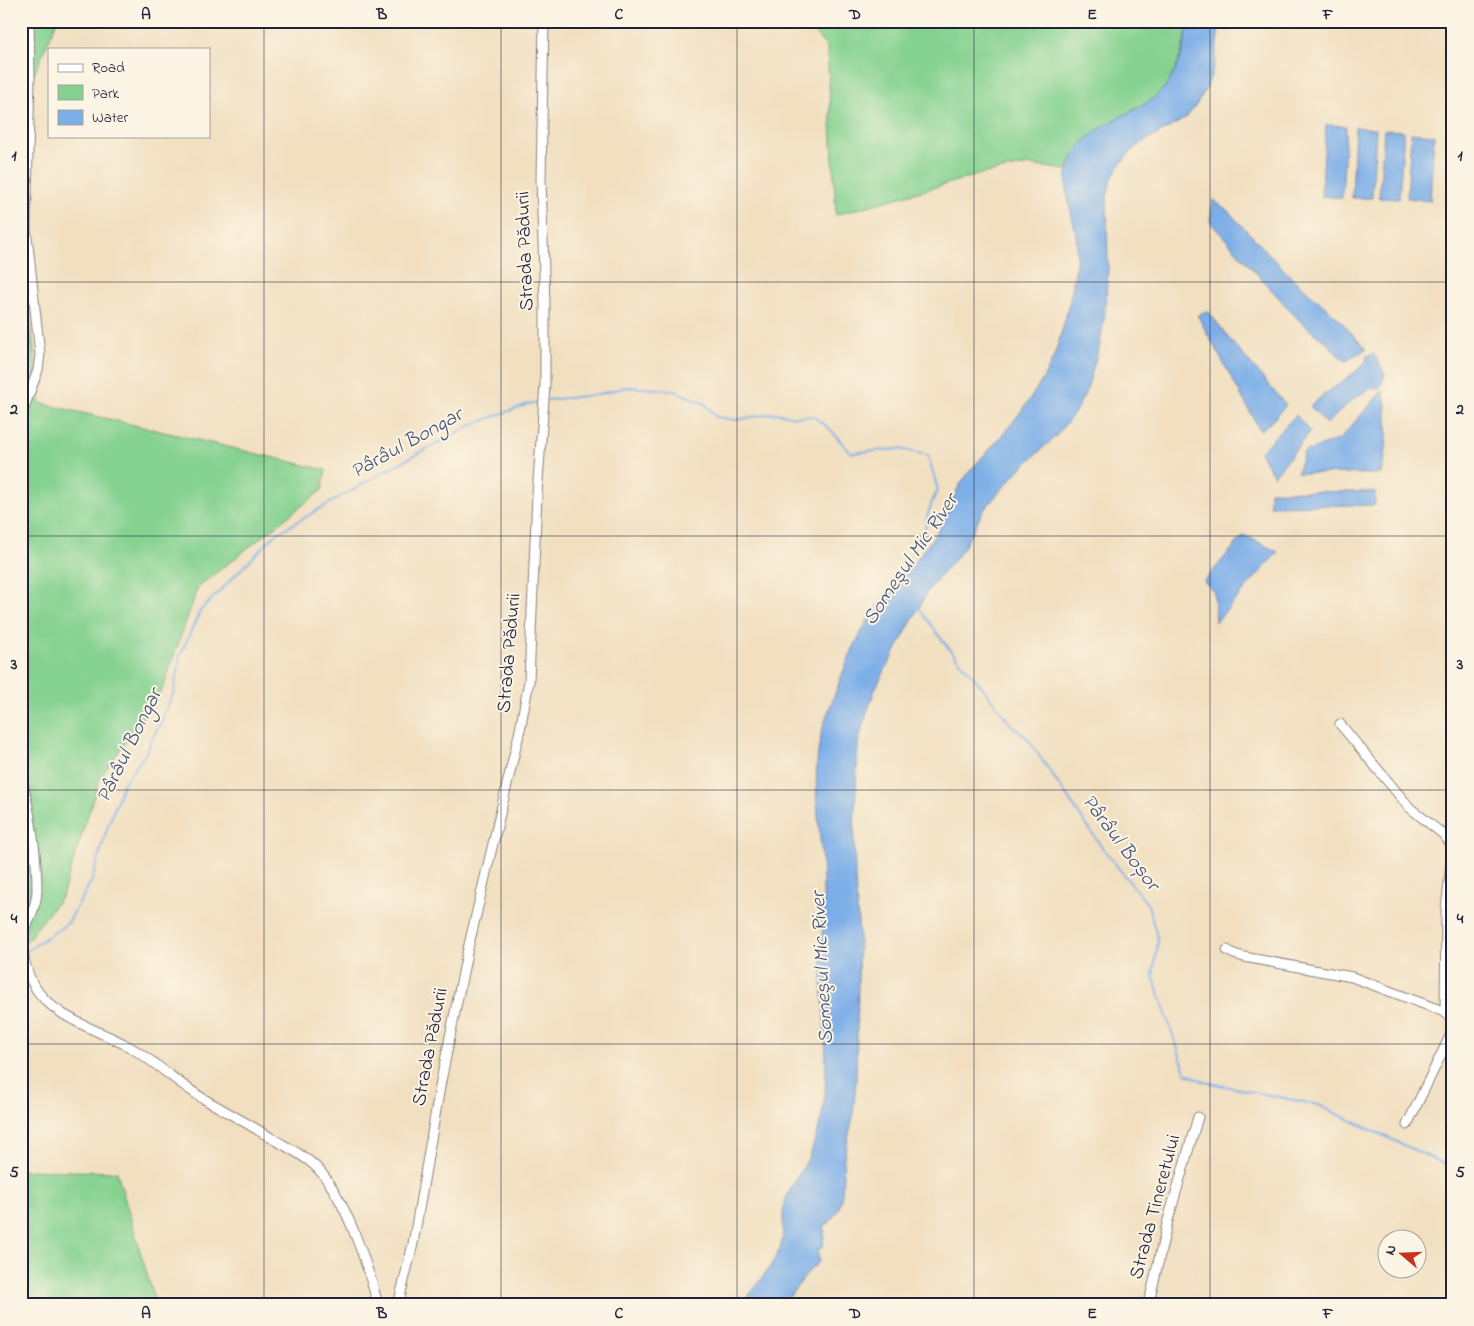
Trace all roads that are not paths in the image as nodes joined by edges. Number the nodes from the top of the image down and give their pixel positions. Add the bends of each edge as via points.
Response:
1 (29, 21) edge
2 (544, 21) edge
3 (21, 416) edge
4 (1340, 724) dead end
5 (21, 775) edge
6 (22, 942) edge
7 (1227, 950) dead end
8 (1445, 1012) junction
9 (1453, 1020) edge
10 (1453, 1030) edge
11 (1198, 1117) dead end
12 (1407, 1125) dead end
13 (378, 1305) edge
14 (398, 1305) edge
15 (1147, 1305) edge

1 - 3 street via 30,126 26,220 40,354 38,370
2 - 14 street, Strada Pădurii via 545,385 526,701 467,953 413,1244
4 - 8 street via 1410,808 1451,844 1446,910
5 - 6 street via 36,857 37,889 36,904
6 - 13 street via 34,986 60,1011 83,1026 128,1046 195,1093 314,1166 327,1180 347,1215
7 - 8 street via 1352,977
8 - 9 street
10 - 12 street
11 - 15 street, Strada Tineretului

